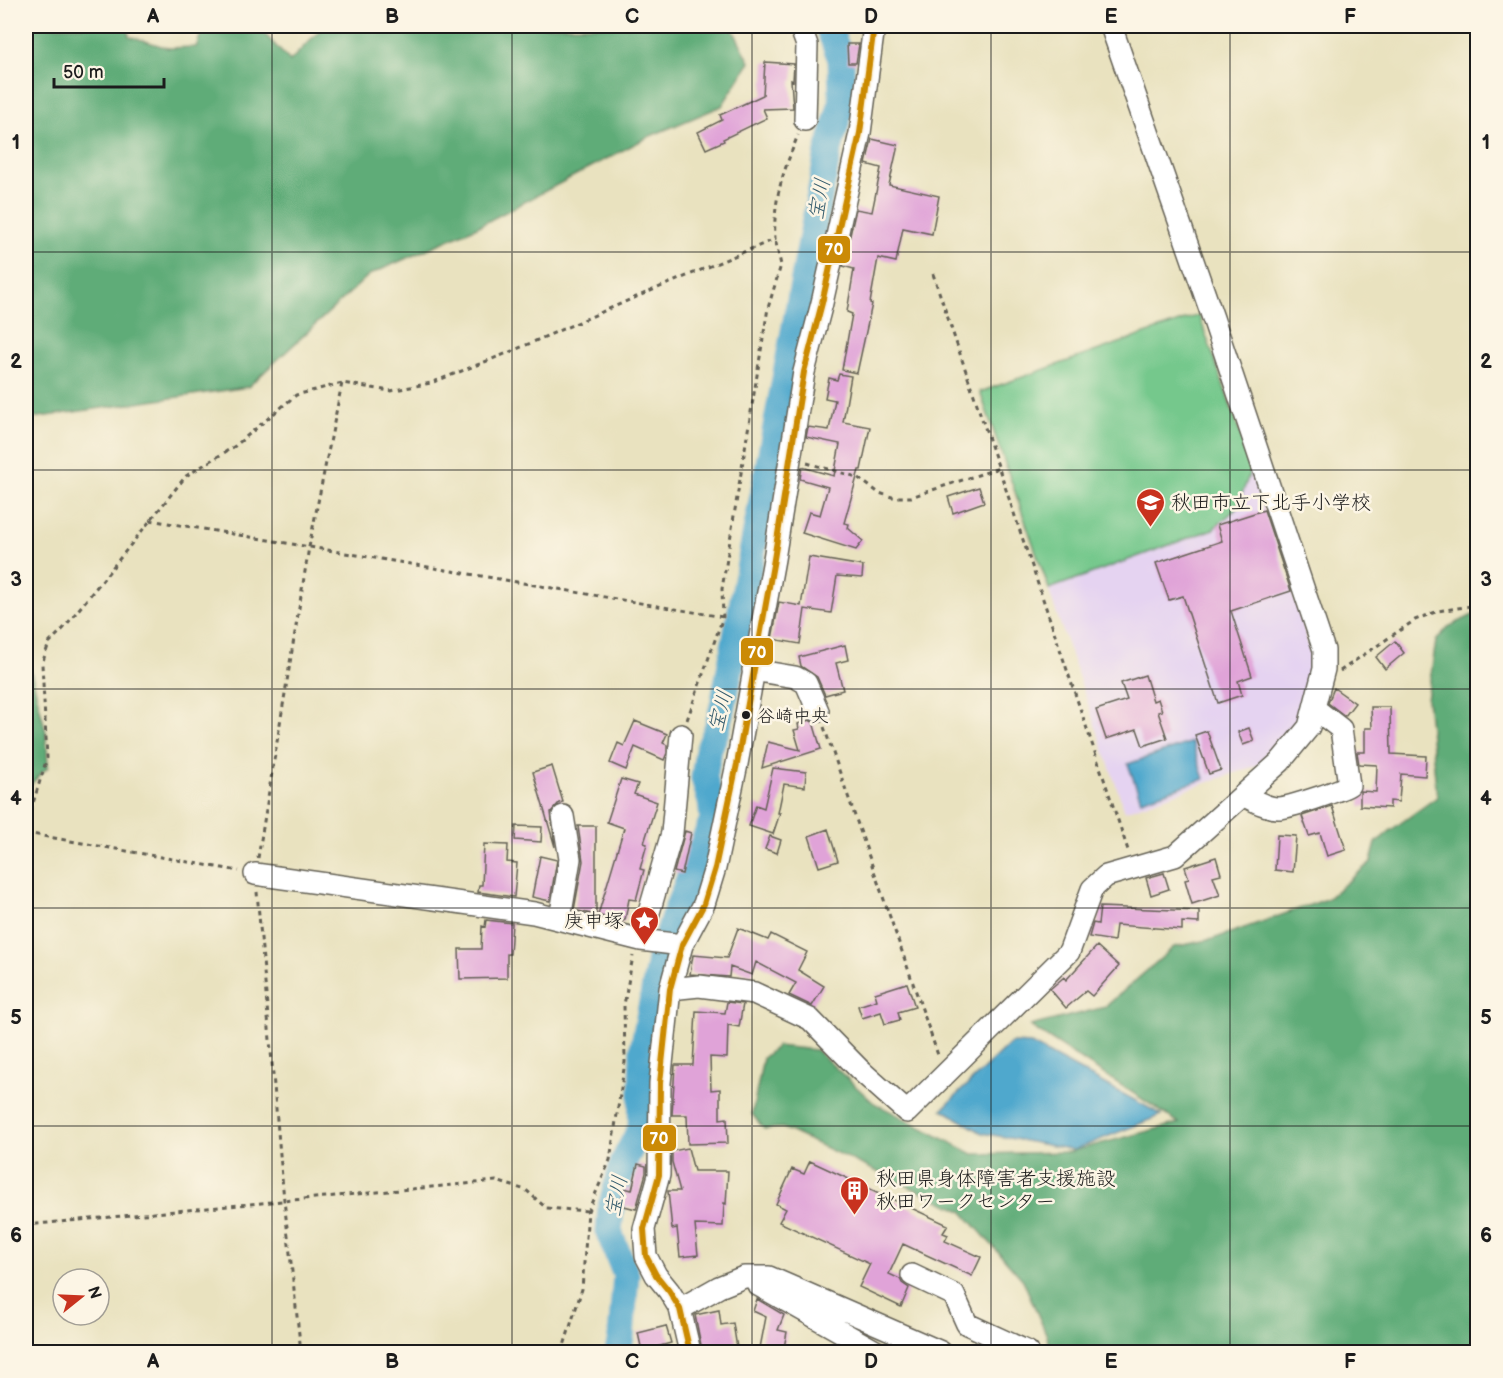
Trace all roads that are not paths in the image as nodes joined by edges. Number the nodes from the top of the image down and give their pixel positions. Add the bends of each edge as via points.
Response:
1 (800, 26) edge
2 (874, 26) edge
3 (1111, 26) edge
4 (805, 120) road end
5 (753, 670) junction
6 (1314, 708) junction
7 (818, 711) road end
8 (681, 735) road end
9 (1243, 795) junction
10 (562, 816) dead end
11 (255, 874) road end
12 (560, 920) junction
13 (643, 940) junction
14 (678, 945) junction
15 (670, 989) junction
16 (912, 1275) dead end
17 (744, 1277) junction
18 (680, 1309) junction
19 (690, 1353) edge
20 (877, 1353) edge
21 (941, 1353) edge
22 (1028, 1353) edge

1 - 4 street via 807,45
2 - 5 street via 860,133 804,372
3 - 6 street via 1324,650 1324,669
5 - 7 street via 795,677 806,683
5 - 14 street via 716,868 704,904
6 - 9 street via 1310,727 1280,762
6 - 9 street via 1341,729 1349,785 1278,808
8 - 13 street via 672,832
9 - 15 street via 1175,856 1106,876 1098,883 1092,889 1069,952 906,1112 810,1019 754,993 699,986
10 - 12 street via 570,859
11 - 12 street via 534,913
12 - 13 street
13 - 14 street
14 - 15 street
15 - 18 street via 660,1083 659,1175 644,1229 646,1256
16 - 22 street via 954,1295 967,1324
17 - 18 street
17 - 20 street
17 - 21 street via 769,1277
18 - 19 street

